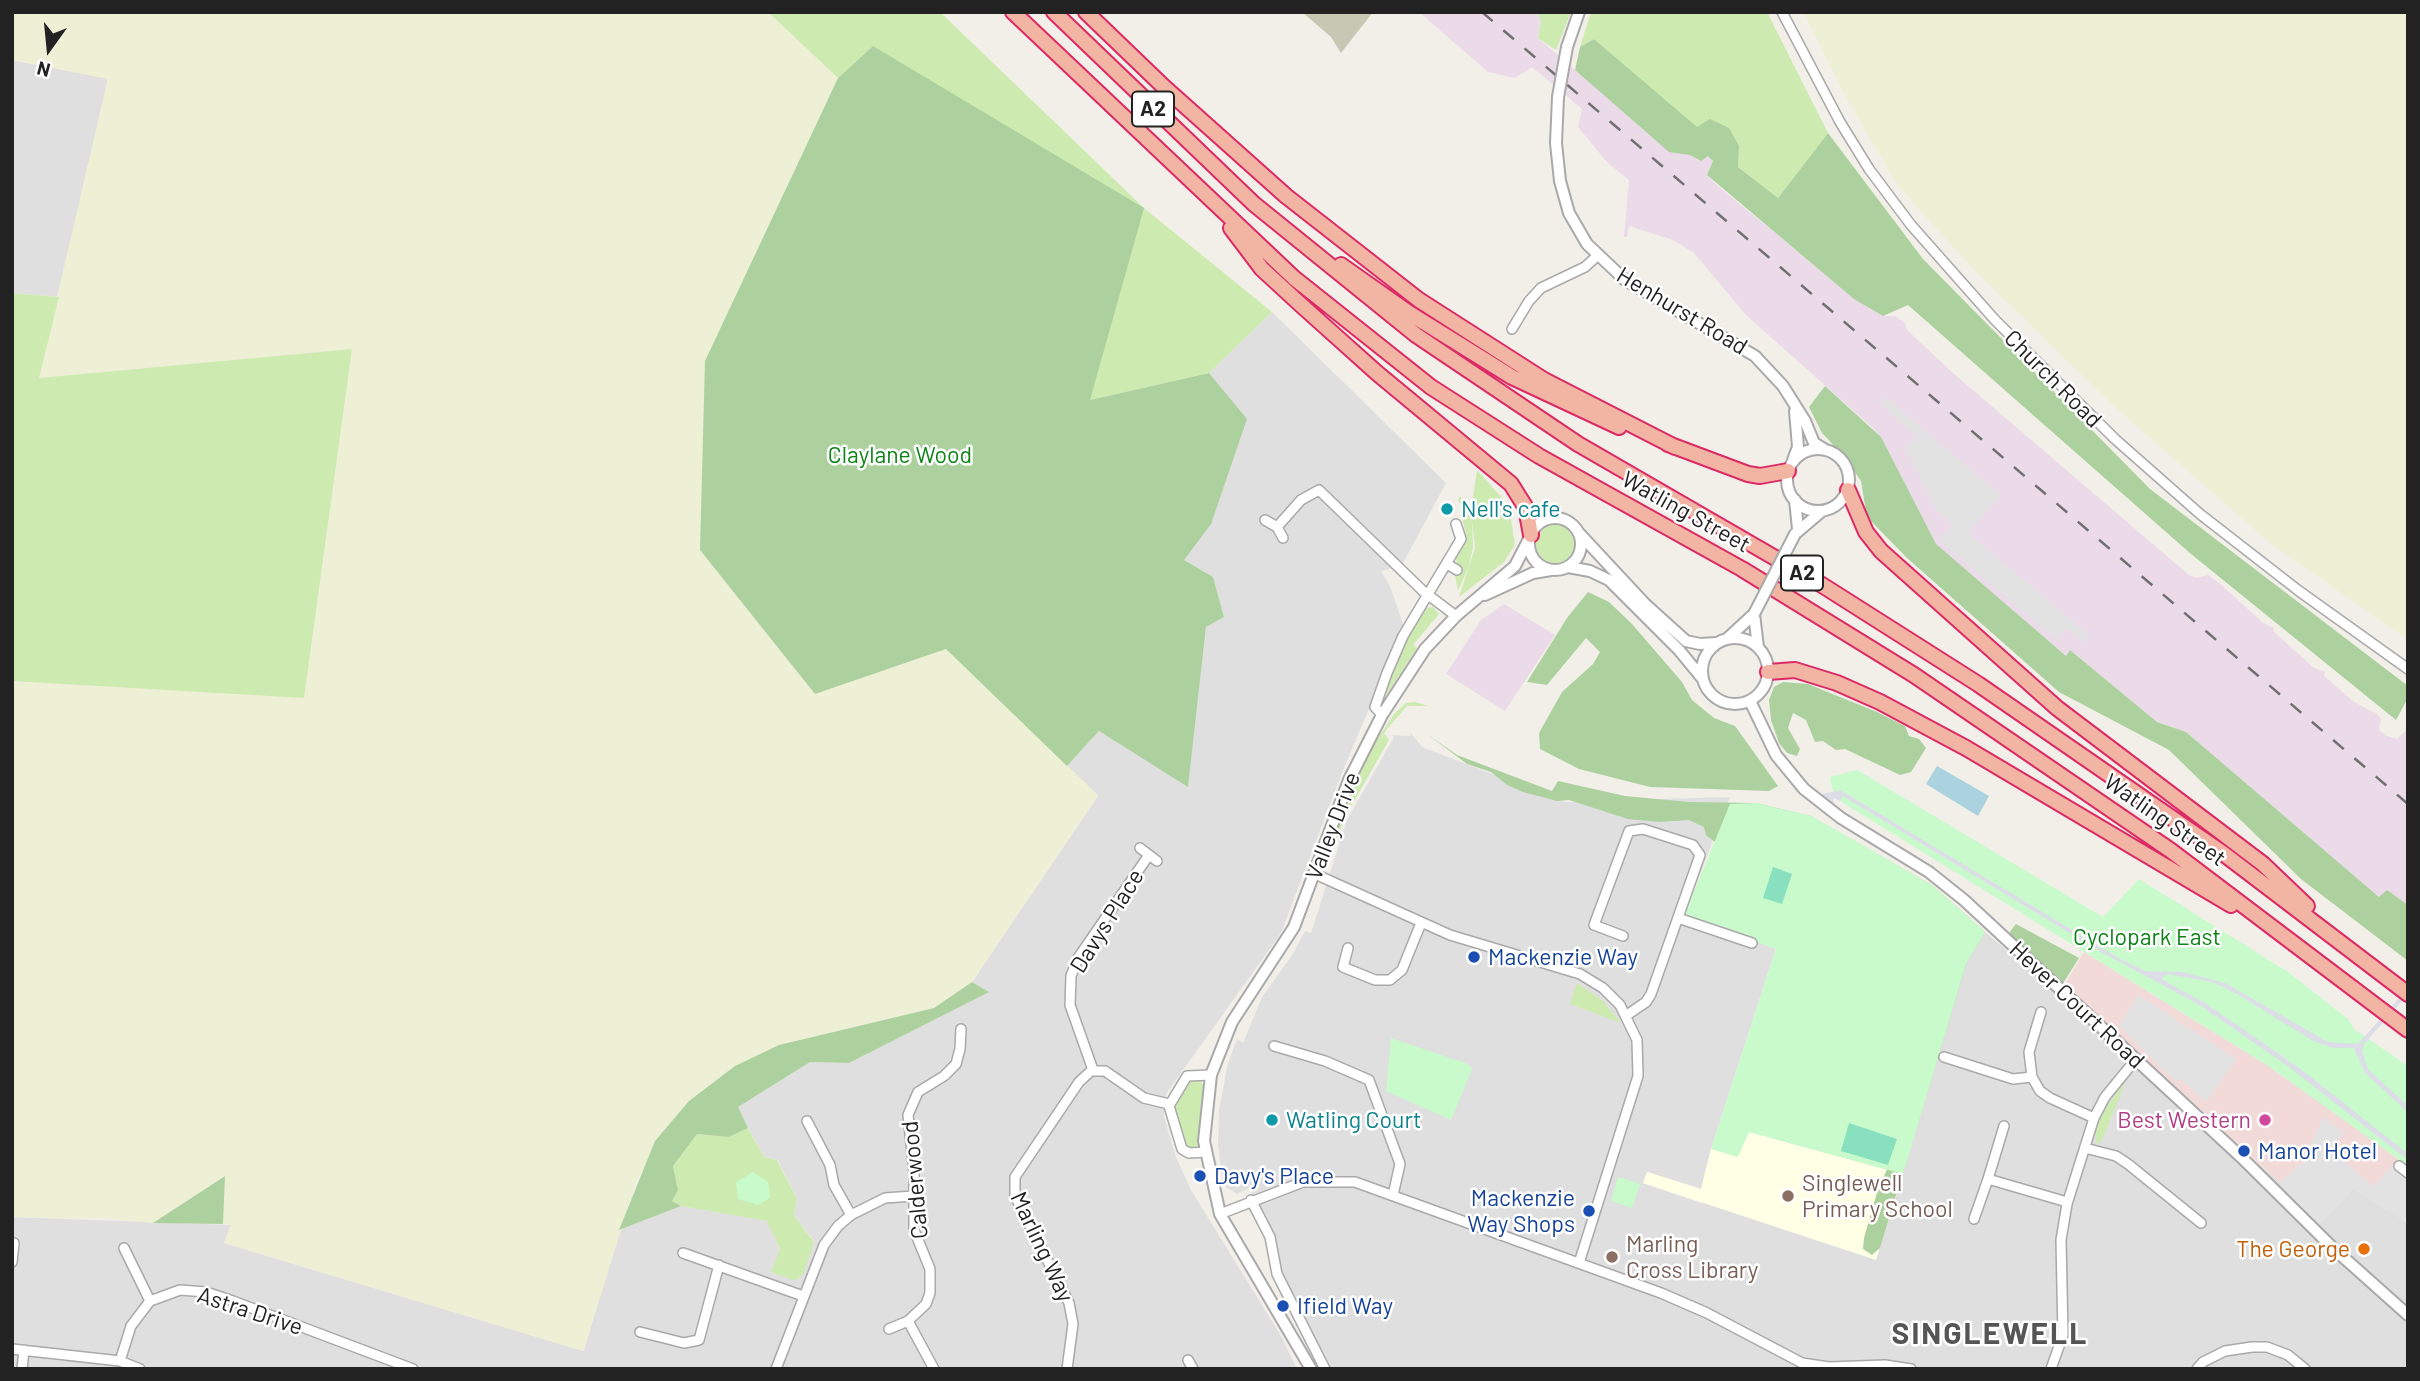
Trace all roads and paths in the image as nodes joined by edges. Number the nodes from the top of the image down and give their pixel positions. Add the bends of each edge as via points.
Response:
1 (1013, 12) edge
2 (1054, 12) edge
3 (1086, 12) edge
4 (1580, 12) edge
5 (1782, 12) edge
6 (1214, 204) junction
7 (1254, 204) junction
8 (1597, 256) junction
9 (1512, 330) dead end
10 (1793, 405) junction
11 (1675, 447) junction
12 (1824, 449) junction
13 (1790, 467) junction
14 (1848, 490) junction
15 (1795, 500) junction
16 (1822, 511) junction
17 (1265, 520) dead end
18 (1456, 524) dead end
19 (1277, 527) junction
20 (1796, 531) junction
21 (1578, 532) junction
22 (1531, 535) junction
23 (1283, 538) dead end
24 (1447, 564) junction
25 (1568, 567) junction
26 (1457, 570) dead end
27 (1551, 570) junction
28 (1482, 595) junction
29 (1429, 596) junction
30 (1754, 614) junction
31 (1456, 616) junction
32 (1722, 640) junction
33 (1758, 647) junction
34 (2408, 669) edge
35 (1768, 672) junction
36 (1702, 678) junction
37 (1750, 701) junction
38 (1382, 715) junction
39 (1140, 848) dead end
40 (1315, 874) junction
41 (1678, 918) junction
42 (1421, 923) junction
43 (1623, 936) dead end
44 (1752, 943) dead end
45 (2347, 946) junction
46 (1349, 948) dead end
47 (2307, 951) junction
48 (2408, 994) edge
49 (2041, 1012) dead end
50 (1627, 1015) junction
51 (961, 1029) dead end
52 (2408, 1030) edge
53 (1274, 1046) dead end
54 (1944, 1057) dead end
55 (2136, 1059) junction
56 (1093, 1070) junction
57 (1211, 1075) junction
58 (2032, 1077) junction
59 (1169, 1104) junction
60 (2094, 1118) junction
61 (807, 1121) dead end
62 (2004, 1126) dead end
63 (2085, 1147) junction
64 (1206, 1152) junction
65 (2399, 1166) dead end
66 (2408, 1173) edge
67 (1988, 1179) junction
68 (1393, 1195) junction
69 (913, 1196) junction
70 (1251, 1200) junction
71 (2067, 1202) junction
72 (1220, 1214) junction
73 (851, 1215) junction
74 (1974, 1219) dead end
75 (2201, 1223) dead end
76 (14, 1243) dead end
77 (124, 1248) dead end
78 (683, 1253) dead end
79 (12, 1262) edge
80 (1579, 1264) junction
81 (719, 1265) junction
82 (803, 1296) junction
83 (150, 1301) junction
84 (2408, 1315) edge
85 (908, 1321) junction
86 (888, 1329) dead end
87 (640, 1332) dead end
88 (12, 1349) edge
89 (23, 1350) junction
90 (120, 1361) junction
91 (780, 1368) edge
92 (22, 1369) edge
93 (140, 1369) edge
94 (413, 1369) edge
95 (934, 1369) edge
96 (1067, 1369) edge
97 (1311, 1369) edge
98 (1325, 1369) edge
99 (1912, 1369) edge
100 (2051, 1369) edge
101 (2197, 1369) edge
102 (2305, 1369) edge

1 - 6 highway, Watling Street / A2
2 - 7 highway, Watling Street / A2
3 - 11 highway via 1286,197 1419,300 1544,380
4 - 8 street, Henhurst Road, bridge via 1567,47 1556,130 1560,181 1576,228
5 - 34 street, Church Road via 1869,169 2004,330 2200,514
6 - 22 highway via 1262,269 1377,373 1511,484 1526,508
6 - 47 highway, Watling Street / A2 via 1316,297 1430,387 1539,456 1742,569 1914,675 2170,850
7 - 11 highway via 1409,313 1512,377 1588,415
7 - 45 highway, Watling Street / A2 via 1374,303 1491,387 1578,444 1882,621 2118,780
8 - 9 street via 1585,267 1541,288
8 - 10 street, Henhurst Road via 1634,286 1755,356
10 - 12 street, Henhurst Road via 1814,443
10 - 13 street, Henhurst Road via 1799,437
11 - 13 highway via 1748,474 1760,476
12 - 13 street via 1806,451
12 - 14 street, Henhurst Road via 1843,460 1850,480
13 - 15 street, Henhurst Road via 1787,482
14 - 16 street via 1838,504
14 - 45 highway via 1866,532 1881,551 2057,709 2263,864
15 - 16 street
15 - 20 street, Henhurst Road
16 - 20 street
17 - 19 street
18 - 24 street via 1461,539
19 - 23 street
19 - 29 street via 1301,500 1319,490
20 - 30 street, bridge
21 - 22 street via 1567,521 1553,518 1540,523
21 - 25 street via 1580,552
21 - 32 street via 1645,604 1686,640 1700,644
22 - 27 street via 1532,557
22 - 28 street, Valley Drive via 1515,566
24 - 26 street
24 - 29 street
25 - 27 street
25 - 36 street via 1609,580
27 - 28 street, Valley Drive
28 - 31 street, Valley Drive
29 - 31 street
29 - 38 street via 1399,643 1383,682 1375,707
30 - 32 street
30 - 33 street
31 - 38 street, Valley Drive via 1425,649
32 - 33 street via 1749,640
32 - 36 street via 1704,658
33 - 35 street
35 - 37 street via 1763,689
35 - 47 highway via 1795,670 1837,682 1880,702 2038,790
36 - 37 street via 1712,696 1721,701
37 - 55 street, Hever Court Road via 1776,755 1804,789 1947,885
38 - 40 street, Valley Drive via 1349,780
39 - 56 street, Davys Place via 1153,858 1080,955 1071,976 1070,1005
40 - 42 street
40 - 57 street, Valley Drive via 1288,938 1230,1025
41 - 43 street via 1700,855 1693,845 1643,829 1629,831 1594,925
41 - 44 street
41 - 50 street via 1651,994
42 - 46 street via 1402,971 1391,980 1377,980 1345,968
42 - 50 street via 1580,974 1612,995
45 - 48 highway, Watling Street / A2
47 - 52 highway, Watling Street / A2
49 - 58 street via 2029,1052
50 - 80 street via 1637,1040 1638,1078
51 - 69 street, Calderwood via 954,1066 918,1093 909,1110
53 - 68 street via 1369,1080 1399,1159
54 - 58 street via 2013,1079
55 - 60 street
55 - 84 street, Hever Court Road
56 - 59 street via 1107,1072 1144,1098
56 - 96 street, Marling Way via 1079,1082 1013,1184 1069,1303 1073,1324
57 - 59 street via 1187,1076
57 - 64 street, Valley Drive
58 - 60 street via 2050,1098
59 - 64 street via 1180,1148 1188,1153
60 - 63 street
61 - 73 street
62 - 67 street
63 - 71 street
63 - 75 street via 2116,1156
64 - 72 street, Valley Drive
65 - 66 street
67 - 71 street
67 - 74 street
68 - 70 street via 1355,1182 1324,1180 1295,1183
68 - 80 street
69 - 73 street via 885,1198
69 - 85 street, Calderwood via 914,1230 931,1282 926,1304
70 - 72 street
70 - 98 street via 1270,1237 1277,1273
71 - 100 street via 2061,1240 2063,1335
72 - 97 street, Valley Drive
73 - 82 street via 824,1245
76 - 79 street
77 - 83 street
78 - 81 street
80 - 99 street via 1695,1307 1802,1363
81 - 82 street
81 - 87 street via 699,1339 684,1343
82 - 91 street
83 - 90 street via 131,1326
83 - 94 street, Astra Drive via 180,1290 206,1292
85 - 86 street
85 - 95 street
88 - 89 street
89 - 90 street
89 - 92 street
90 - 93 street
101 - 102 street via 2237,1349 2267,1347 2288,1355

